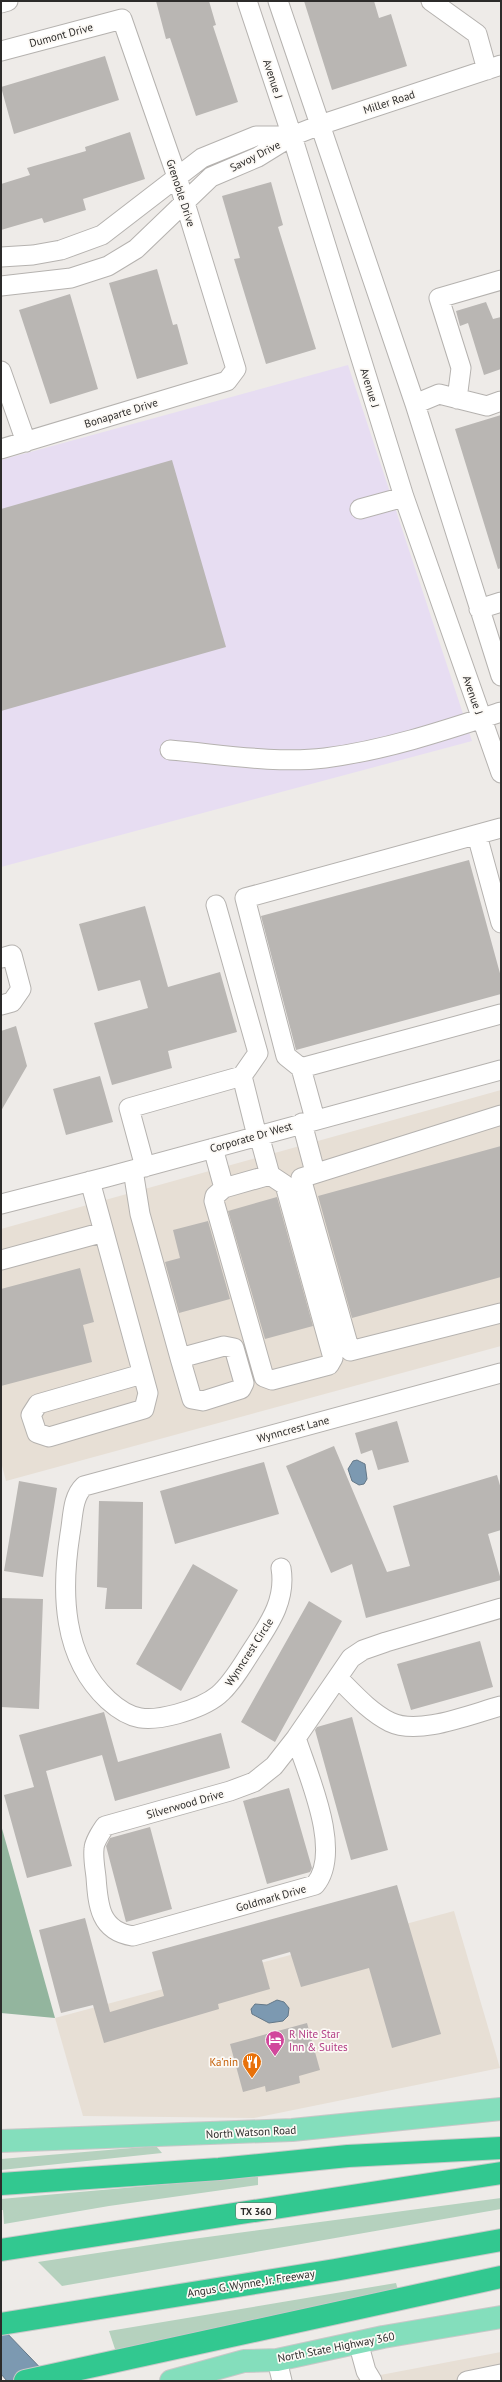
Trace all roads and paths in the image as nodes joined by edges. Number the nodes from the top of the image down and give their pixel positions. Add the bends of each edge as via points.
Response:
1 (8, 1) edge
2 (247, 1) edge
3 (278, 1) edge
4 (431, 1) edge
5 (1, 3) edge
6 (122, 19) joint
7 (1, 51) edge
8 (494, 67) edge
9 (320, 125) junction
10 (292, 136) junction
11 (177, 177) junction
12 (185, 203) junction
13 (1, 257) edge
14 (501, 280) edge
15 (1, 286) edge
16 (236, 369) joint
17 (1, 371) edge
18 (457, 399) junction
19 (501, 401) edge
20 (415, 404) junction
21 (26, 442) junction
22 (1, 449) edge
23 (404, 497) junction
24 (360, 509) dead end
25 (501, 602) edge
26 (478, 610) junction
27 (501, 676) edge
28 (501, 712) edge
29 (481, 719) junction
30 (496, 740) edge
31 (170, 750) dead end
32 (501, 773) edge
33 (501, 828) edge
34 (477, 835) junction
35 (216, 904) dead end
36 (501, 923) edge
37 (1, 958) edge
38 (1, 1005) edge
39 (501, 1014) edge
40 (301, 1068) junction
41 (501, 1070) edge
42 (242, 1076) junction
43 (501, 1115) edge
44 (309, 1121) junction
45 (258, 1135) junction
46 (213, 1148) junction
47 (139, 1168) junction
48 (315, 1172) junction
49 (270, 1175) junction
50 (90, 1181) junction
51 (224, 1188) junction
52 (1, 1204) edge
53 (104, 1232) junction
54 (1, 1260) edge
55 (501, 1313) edge
56 (180, 1358) dead end
57 (501, 1373) edge
58 (142, 1374) junction
59 (84, 1486) joint
60 (281, 1568) dead end
61 (500, 1611) edge
62 (338, 1679) junction
63 (501, 1706) edge
64 (296, 1738) junction
65 (126, 1935) joint
66 (501, 2109) edge
67 (1, 2141) edge
68 (501, 2148) edge
69 (501, 2173) edge
70 (1, 2184) edge
71 (501, 2240) edge
72 (6, 2249) edge
73 (501, 2277) edge
74 (501, 2317) edge
75 (1, 2324) edge
76 (358, 2342) junction
77 (277, 2360) junction
78 (501, 2374) edge
79 (369, 2380) edge
80 (26, 2381) edge
81 (172, 2381) edge
82 (282, 2381) edge
83 (467, 2381) edge

1 - 5 street
2 - 10 street, Avenue J
3 - 9 street
4 - 8 street, Miller Road via 478,34
6 - 7 street, Dumont Drive
6 - 11 street, Grenoble Drive
8 - 9 street, Miller Road
9 - 10 street, Miller Road
9 - 20 street
10 - 11 street, Savoy Drive via 256,136 202,158
10 - 12 street, Savoy Drive via 258,157 211,177
10 - 23 street, Avenue J
11 - 12 street, Grenoble Drive
11 - 13 street, Savoy Drive via 102,235 61,250
12 - 15 street, Savoy Drive via 136,249 108,266 72,278
12 - 16 street, Grenoble Drive
14 - 18 street via 439,298 461,368
16 - 21 street, Bonaparte Drive via 227,381
17 - 21 street
18 - 19 street via 487,406
18 - 20 street via 439,394
20 - 26 street
21 - 22 street, Bonaparte Drive
23 - 24 street
23 - 29 street, Avenue J
25 - 26 street
26 - 27 street
28 - 29 street
29 - 30 street, Avenue J
29 - 31 street via 388,748 324,758 284,759
30 - 32 street, Avenue J
33 - 34 street
34 - 36 street
34 - 40 street via 244,898 286,1056
35 - 42 street via 258,1053
37 - 38 street via 12,955 21,989 12,1002
39 - 40 street
40 - 44 street
41 - 44 street, Corporate Dr West
42 - 45 street
42 - 47 street via 129,1108
43 - 48 street
44 - 45 street, Corporate Dr West
44 - 48 street
45 - 46 street, Corporate Dr West
45 - 49 street
46 - 47 street, Corporate Dr West
46 - 51 street
47 - 50 street, Corporate Dr West
47 - 56 street via 140,1214
48 - 55 street via 301,1178 350,1351
49 - 51 street
49 - 51 street via 285,1185 333,1358 329,1365 272,1380 264,1377 214,1201 215,1196
50 - 52 street, Corporate Dr West
50 - 53 street
53 - 54 street
53 - 58 street
57 - 59 street, Wynncrest Lane
58 - 58 street via 148,1393 144,1409 49,1437 37,1433 32,1415 38,1404
59 - 60 street, Wynncrest Circle via 76,1497 66,1562 66,1613 72,1643 80,1665 98,1690 116,1708 134,1717 155,1720 197,1708 213,1701 231,1683 272,1617 281,1597 284,1584
61 - 62 street, Silverwood Drive via 362,1650 351,1658
62 - 63 street via 371,1709 390,1722 404,1726 426,1726
62 - 64 street, Silverwood Drive
64 - 65 street, Silverwood Drive via 274,1766 254,1782 105,1826 94,1848 97,1895 102,1914 110,1926 120,1934
64 - 65 street, Goldmark Drive via 322,1821 326,1857 321,1877 315,1885 133,1936
66 - 67 main road, North Watson Road via 292,2130
68 - 70 highway via 348,2156 219,2169
69 - 72 highway, TX 360
71 - 75 highway, Angus G. Wynne, Jr. Freeway
73 - 80 highway
74 - 76 main road, North State Highway 360
76 - 77 main road, North State Highway 360
76 - 79 street
77 - 81 main road, North State Highway 360 via 244,2361
77 - 82 street
78 - 83 street

